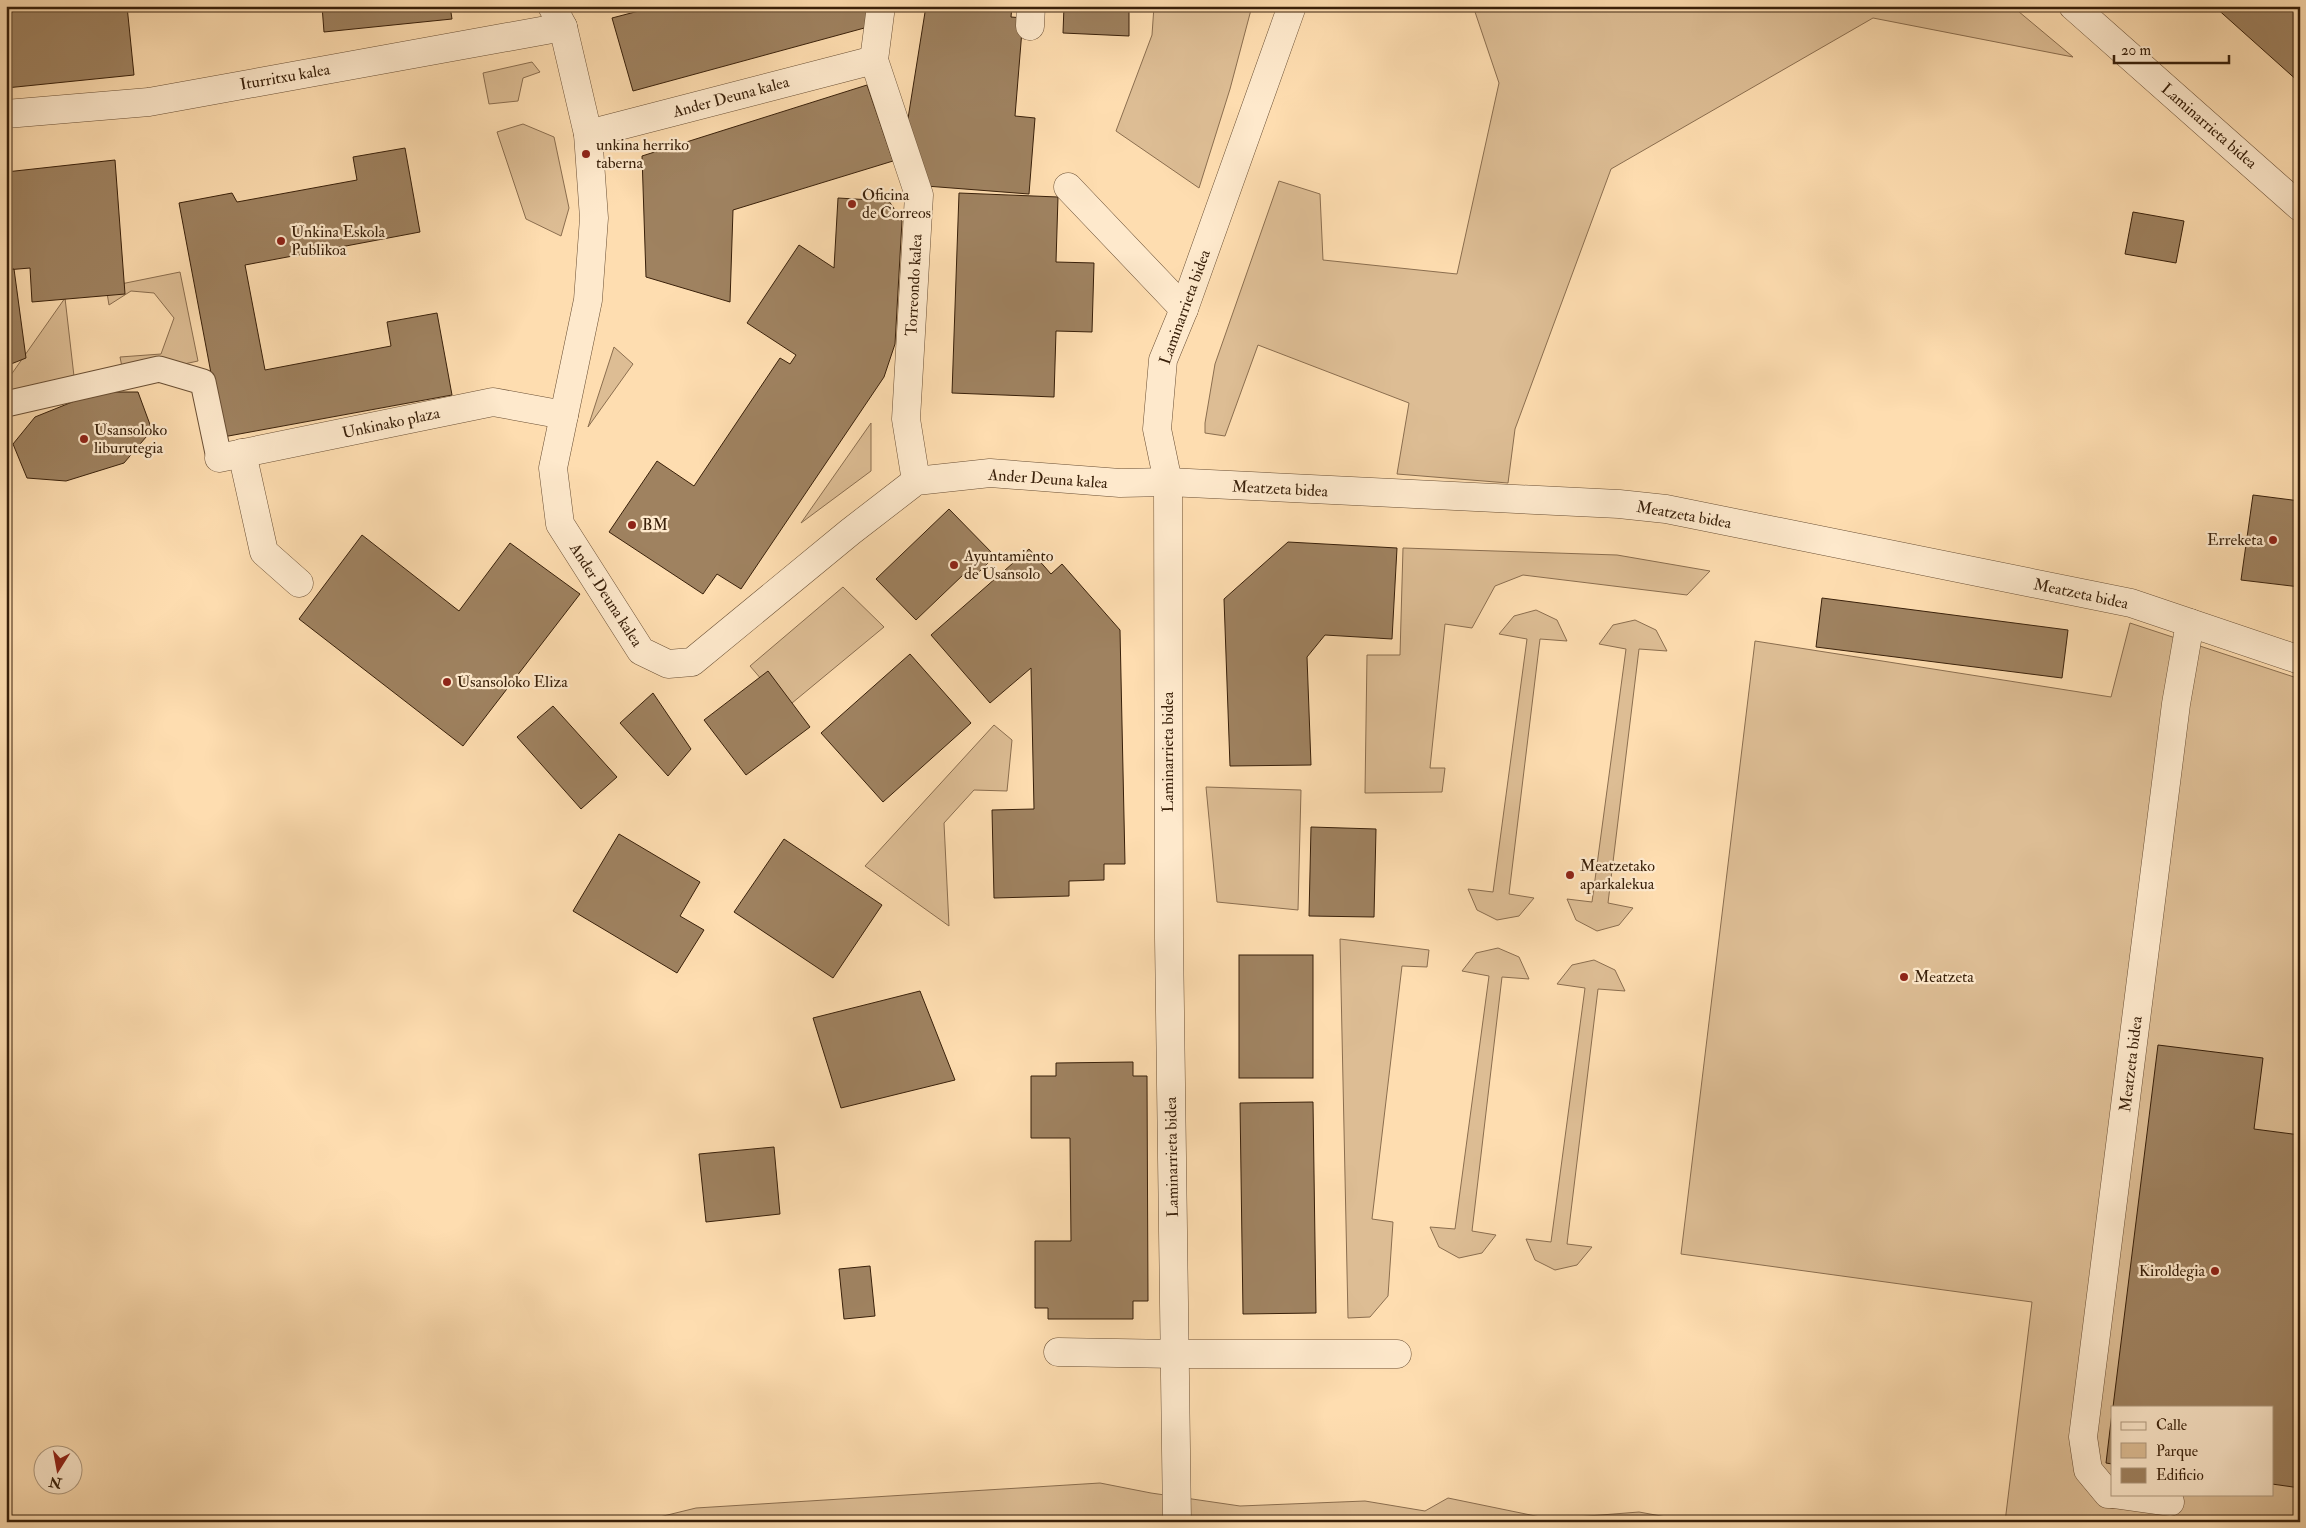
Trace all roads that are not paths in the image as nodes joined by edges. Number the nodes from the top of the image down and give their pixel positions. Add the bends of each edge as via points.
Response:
1 (882, 6) edge
2 (1292, 6) edge
3 (2073, 6) edge
4 (557, 17) edge
5 (874, 60) junction
6 (6, 114) edge
7 (588, 134) junction
8 (1068, 187) dead end
9 (2300, 206) edge
10 (1184, 308) junction
11 (6, 404) edge
12 (564, 415) junction
13 (230, 456) junction
14 (916, 481) junction
15 (1168, 482) junction
16 (299, 583) dead end
17 (2190, 623) junction
18 (2300, 660) edge
19 (1058, 1352) dead end
20 (1176, 1354) junction
21 (1397, 1354) dead end
22 (2111, 1494) edge
23 (2127, 1496) edge
24 (2170, 1502) dead end
25 (1177, 1516) edge

1 - 5 street, Torreondo kalea
2 - 10 street, Laminarrieta bidea
3 - 9 street, Laminarrieta bidea
4 - 6 street, Iturritxu kalea via 149,102
4 - 7 street, Ander Deuna kalea
5 - 7 street, Ander Deuna kalea
5 - 14 street, Torreondo kalea via 919,195 906,418
7 - 12 street, Ander Deuna kalea via 594,218 588,300
8 - 10 street
10 - 15 street, Laminarrieta bidea via 1163,360 1157,429
11 - 13 street via 159,368 203,382
12 - 13 street, Unkinako plaza via 493,402
12 - 14 street, Ander Deuna kalea via 553,468 560,524 641,651 668,664 692,662
13 - 16 street via 264,552
14 - 15 street, Ander Deuna kalea via 990,473 1120,483
15 - 17 street, Meatzeta bidea via 1666,509 2131,603
15 - 20 street, Laminarrieta bidea via 1168,938
17 - 18 street, Meatzeta bidea
17 - 22 street, Meatzeta bidea via 2176,704 2083,1437 2088,1470
19 - 20 street
20 - 21 street
20 - 25 street, Laminarrieta bidea
23 - 24 street, Meatzeta bidea

